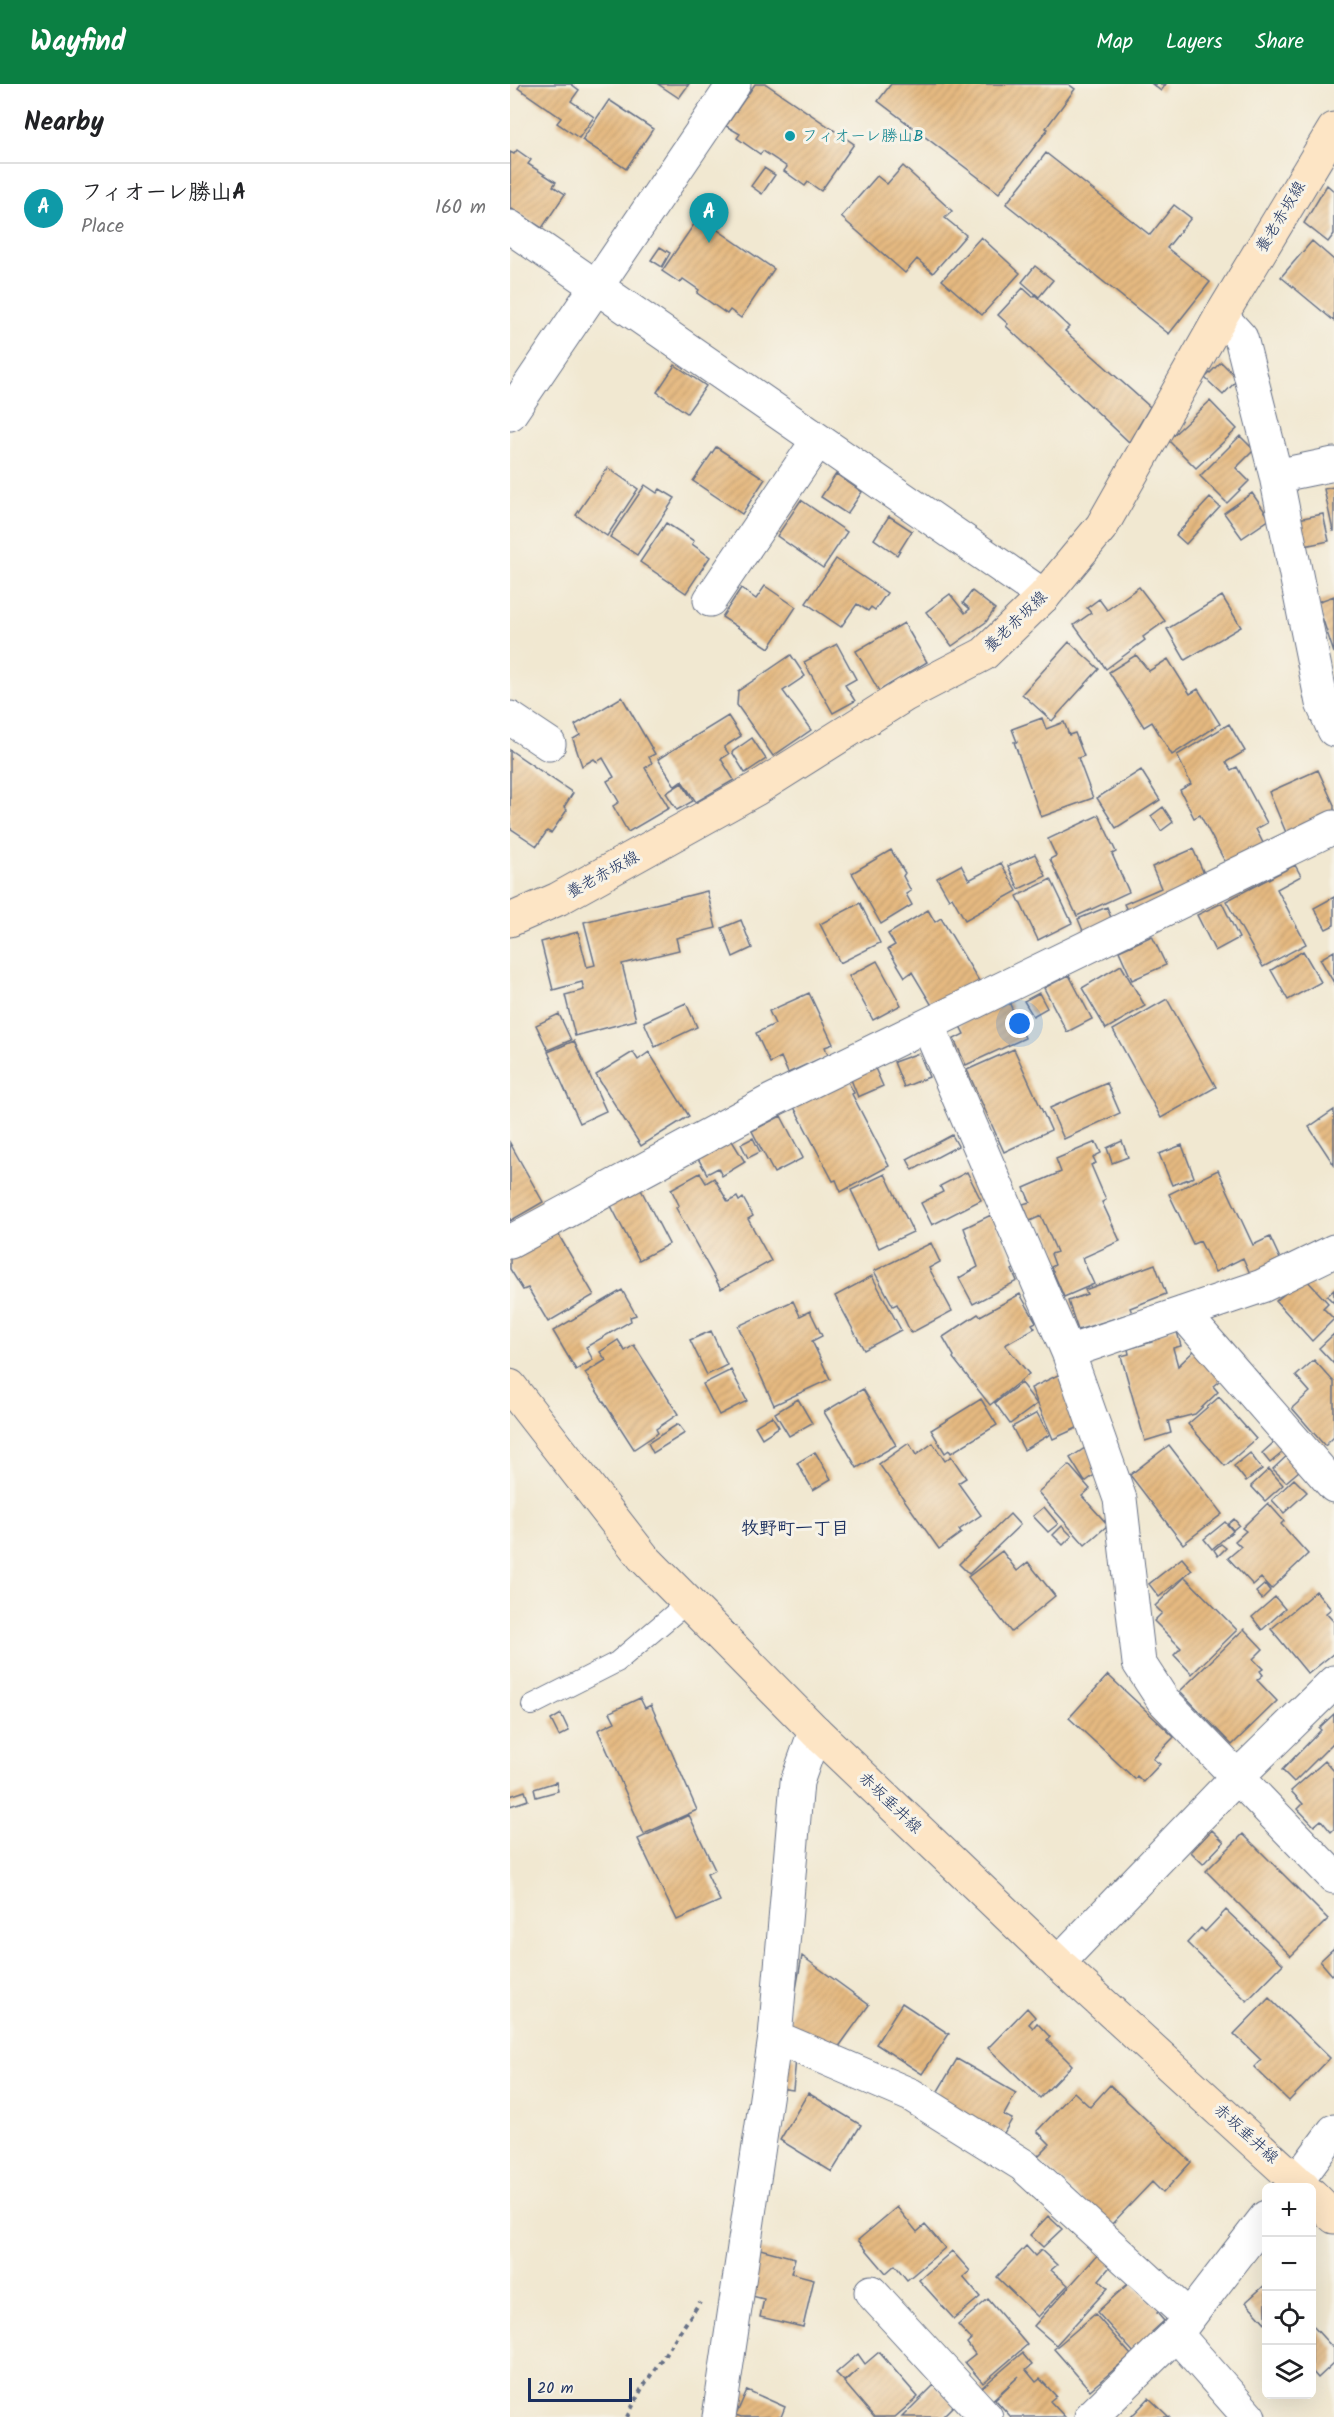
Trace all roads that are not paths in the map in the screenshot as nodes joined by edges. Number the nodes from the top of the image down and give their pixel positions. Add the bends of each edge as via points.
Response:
1 (734, 84) edge
2 (1334, 129) edge
3 (510, 227) edge
4 (596, 287) junction
5 (1221, 316) junction
6 (510, 414) edge
7 (818, 440) junction
8 (1334, 464) edge
9 (1276, 476) junction
10 (1044, 596) junction
11 (710, 600) dead end
12 (510, 718) edge
13 (1334, 730) edge
14 (549, 744) dead end
15 (1334, 827) edge
16 (510, 920) edge
17 (928, 1026) junction
18 (510, 1242) edge
19 (1334, 1251) edge
20 (1183, 1313) junction
21 (1068, 1352) junction
22 (510, 1386) edge
23 (1334, 1486) edge
24 (687, 1602) junction
25 (1334, 1682) edge
26 (532, 1705) dead end
27 (815, 1731) junction
28 (1236, 1778) junction
29 (1334, 1877) edge
30 (1058, 1963) junction
31 (775, 2037) junction
32 (1334, 2131) edge
33 (1296, 2183) edge
34 (1304, 2183) edge
35 (1316, 2201) edge
36 (1334, 2217) edge
37 (1262, 2222) edge
38 (871, 2292) dead end
39 (1183, 2325) junction
40 (719, 2417) edge
41 (986, 2417) edge
42 (1092, 2417) edge
43 (1250, 2417) edge

1 - 4 street
2 - 5 main road, 養老赤坂線
3 - 4 street
4 - 6 street
4 - 7 street
5 - 9 street via 1241,338
5 - 10 main road, 養老赤坂線 via 1102,526
7 - 10 street
7 - 11 street
8 - 9 street
9 - 13 street via 1322,703
10 - 16 main road, 養老赤坂線 via 984,654 905,695 746,795 558,899
12 - 14 street
15 - 17 street
17 - 18 street via 773,1100
17 - 21 street
19 - 20 street via 1262,1286
20 - 21 street
20 - 23 street
21 - 28 street via 1120,1499 1139,1663 1163,1700
22 - 24 main road, 赤坂垂井線 via 643,1557
24 - 26 lane via 617,1662
24 - 27 main road, 赤坂垂井線
25 - 28 street
27 - 30 main road, 赤坂垂井線
27 - 31 street via 797,1782
28 - 29 street
28 - 30 street
30 - 33 main road, 赤坂垂井線
31 - 39 street via 911,2095 1023,2165
31 - 40 street
32 - 34 street
35 - 36 main road, 赤坂垂井線
37 - 39 street
38 - 41 street
39 - 42 street
39 - 43 street

